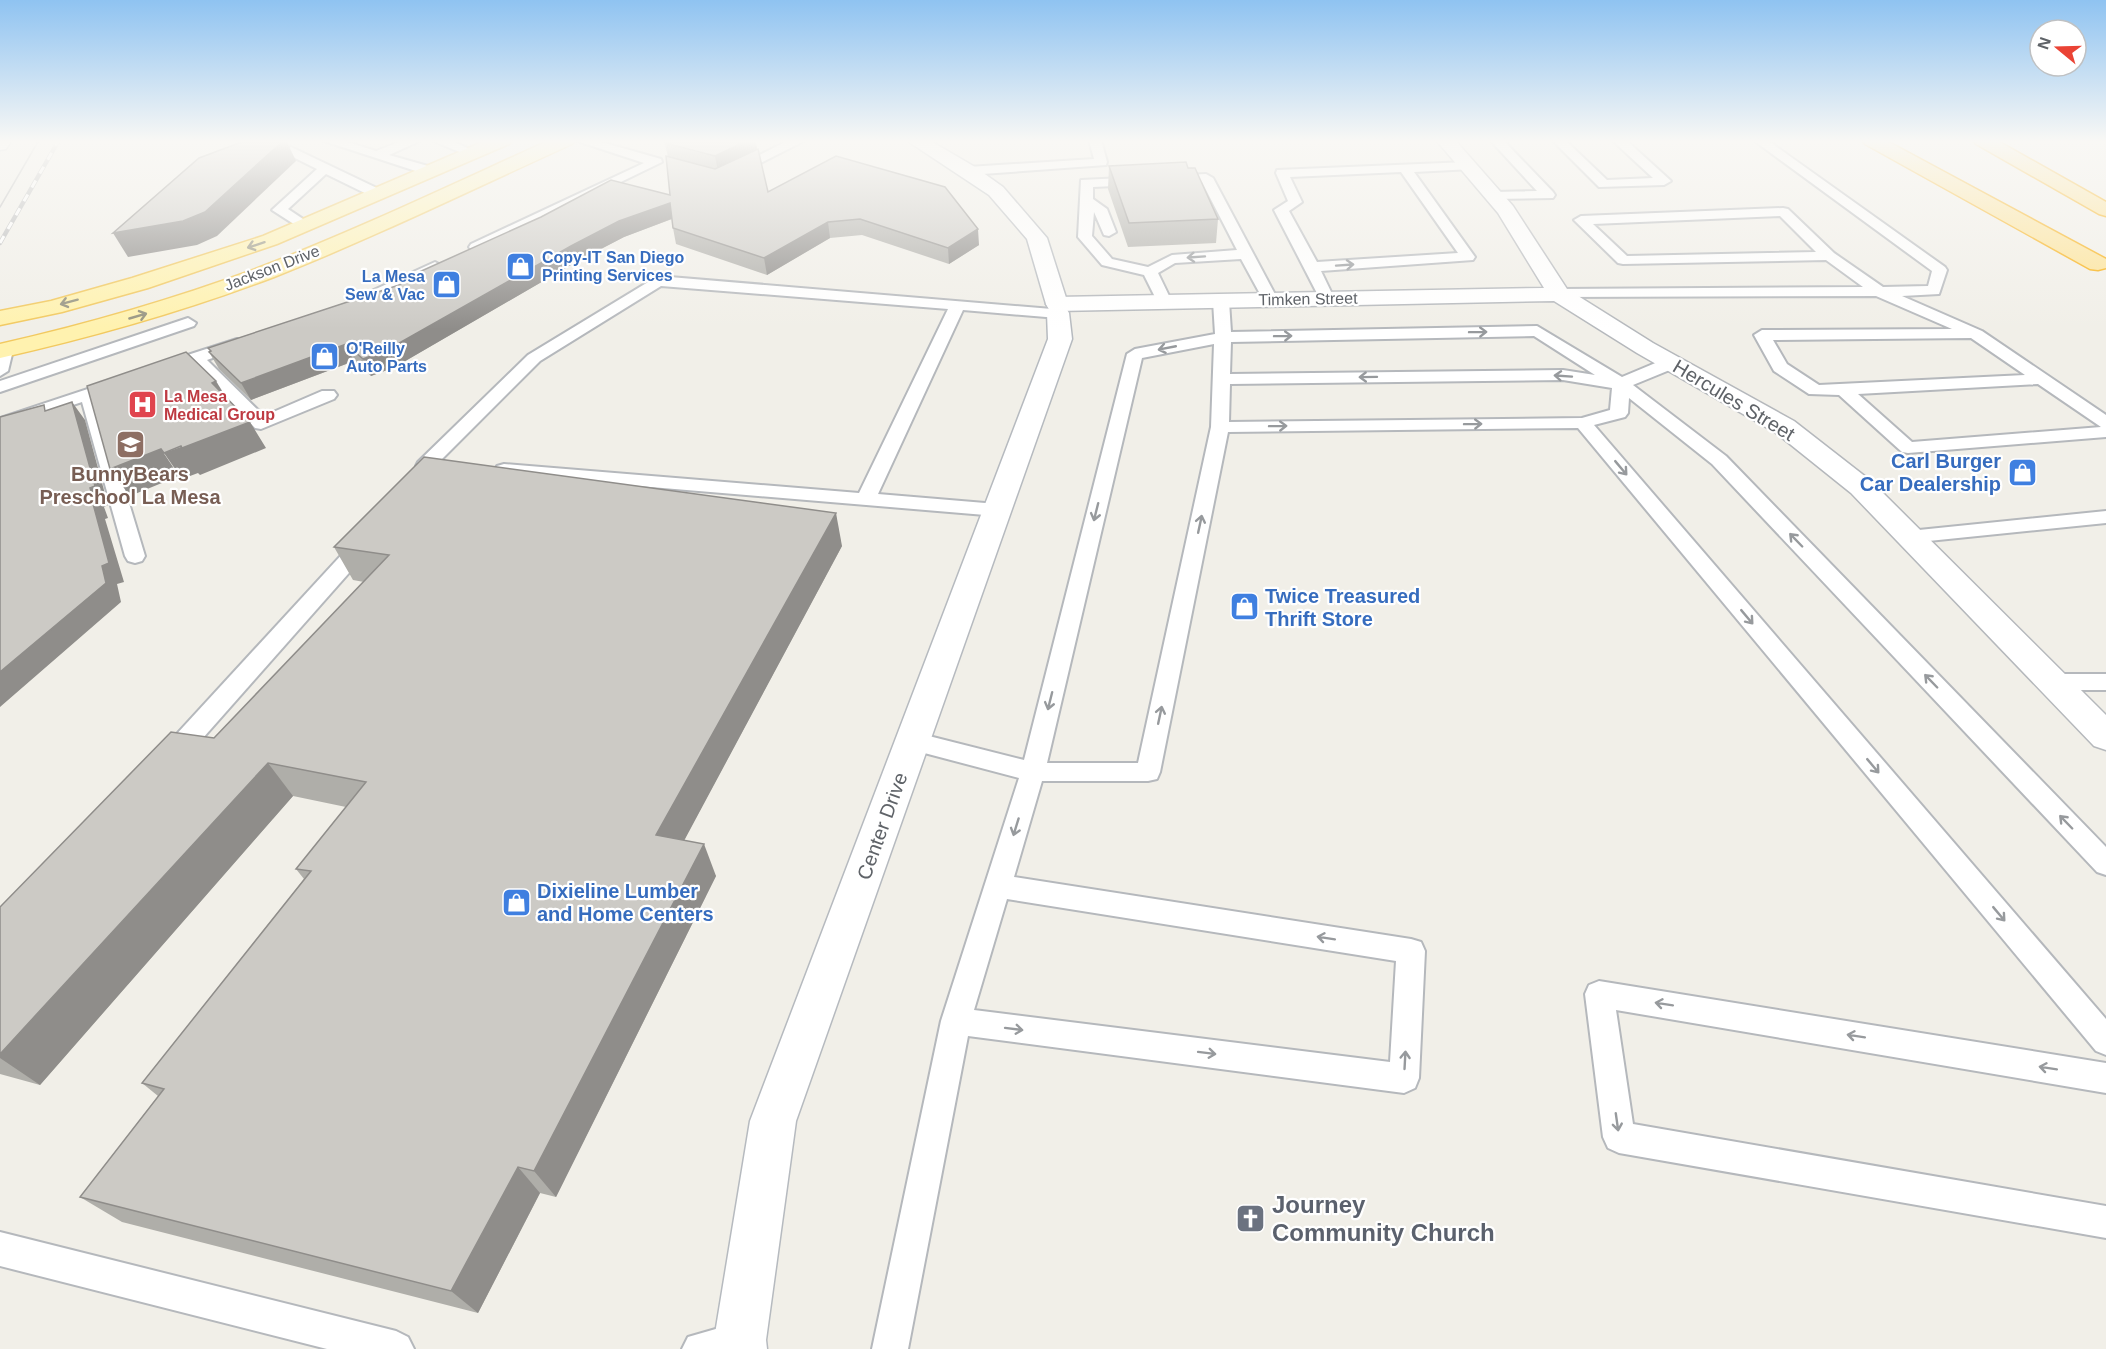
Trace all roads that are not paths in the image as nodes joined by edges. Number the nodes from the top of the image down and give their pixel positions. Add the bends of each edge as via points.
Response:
1 (287, 203) edge
2 (357, 203) edge
3 (425, 203) edge
4 (573, 203) edge
5 (1006, 203) edge
6 (1087, 203) edge
7 (1090, 203) edge
8 (1219, 203) edge
9 (1293, 203) edge
10 (1429, 203) edge
11 (1500, 203) edge
12 (1847, 203) edge
13 (1986, 203) edge
14 (2000, 203) edge
15 (305, 225) junction
16 (1246, 254) junction
17 (1829, 256) junction
18 (1123, 265) junction
19 (1312, 267) junction
20 (2102, 267) edge
21 (1150, 272) junction
22 (1880, 292) junction
23 (1559, 294) junction
24 (1326, 298) junction
25 (1270, 300) junction
26 (1221, 301) junction
27 (1164, 302) junction
28 (175, 304) junction
29 (958, 305) junction
30 (1057, 308) junction
31 (342, 309) edge
32 (0, 318) edge
33 (188, 323) junction
34 (1976, 334) junction
35 (1224, 337) junction
36 (254, 339) edge
37 (203, 356) junction
38 (2, 357) edge
39 (1671, 363) junction
40 (153, 373) edge
41 (1220, 379) junction
42 (2042, 379) junction
43 (131, 380) edge
44 (1621, 384) junction
45 (0, 387) edge
46 (1843, 390) junction
47 (88, 394) junction
48 (328, 395) dead end
49 (1583, 423) junction
50 (2106, 423) edge
51 (0, 424) edge
52 (1220, 427) junction
53 (2106, 432) edge
54 (425, 466) junction
55 (458, 468) edge
56 (492, 470) edge
57 (412, 485) edge
58 (866, 499) junction
59 (997, 510) junction
60 (2106, 517) edge
61 (376, 530) edge
62 (1910, 537) junction
63 (135, 556) dead end
64 (2052, 682) junction
65 (2106, 682) edge
66 (2106, 737) edge
67 (913, 741) junction
68 (1033, 772) junction
69 (154, 776) edge
70 (2106, 864) edge
71 (998, 886) junction
72 (956, 1021) junction
73 (2106, 1041) edge
74 (2106, 1078) edge
75 (2106, 1222) edge
76 (0, 1249) edge
77 (740, 1345) edge
78 (396, 1349) edge
79 (700, 1349) edge
80 (890, 1349) edge

1 - 15 lane via 279,210
2 - 15 main road, Jackson Drive
3 - 28 main road, Jackson Drive via 304,257
4 - 31 lane
5 - 30 street, Center Drive via 1037,238
6 - 18 lane via 1085,237 1107,262
7 - 18 lane via 1102,212
8 - 16 lane
9 - 19 lane via 1281,210
19 -> 10 lane via 1468,257
11 - 23 street, Hercules Street
12 - 22 lane via 1940,270 1934,291
13 - 20 highway
14 - 20 highway
15 -> 32 main road, Jackson Drive via 140,283
16 -> 21 lane via 1172,259
16 - 25 lane
17 - 17 lane via 1783,212 1581,220 1623,260
17 - 22 lane
18 - 21 lane
19 - 24 lane
21 - 27 lane
22 - 23 lane
22 - 34 lane
23 - 24 street, Timken Street
23 - 39 street, Hercules Street
24 - 25 street, Timken Street
25 - 26 street, Timken Street
26 - 27 street, Timken Street
26 - 35 lane
27 - 30 street, Timken Street
28 - 33 lane
38 -> 28 main road, Jackson Drive
29 - 30 lane
29 - 54 lane via 658,281 534,358
29 - 58 lane
30 - 59 street, Center Drive via 1060,339
33 - 37 lane
33 - 45 lane
34 - 42 lane
34 - 46 lane via 1762,334 1780,367 1815,390
35 - 41 lane
35 -> 44 lane via 1537,331
35 -> 68 lane via 1135,354
36 - 37 lane
37 - 40 lane
37 - 48 lane via 261,424
39 - 44 lane
39 - 62 street, Hercules Street via 1785,427 1861,487
44 -> 41 lane via 1563,375
41 - 52 lane
42 - 46 lane
42 - 50 lane
43 - 47 lane
44 - 49 lane via 1619,413
70 -> 44 lane via 1719,460
46 - 53 lane via 1908,448
47 - 51 lane
47 - 63 lane
52 -> 49 lane
49 -> 73 lane
68 -> 52 lane via 1148,772
54 - 55 lane
54 - 57 lane
56 - 58 lane
58 - 59 lane
59 - 67 street, Center Drive
60 - 62 lane
61 - 69 lane
62 - 64 street, Hercules Street
64 - 65 lane
64 - 66 street, Hercules Street
67 - 68 lane
67 - 77 street, Center Drive via 773,1121
68 -> 71 lane
71 - 72 lane
72 -> 71 lane via 1404,1078 1411,951
72 - 80 lane
74 -> 75 lane via 1599,994 1619,1137
76 - 78 lane
77 - 79 lane

